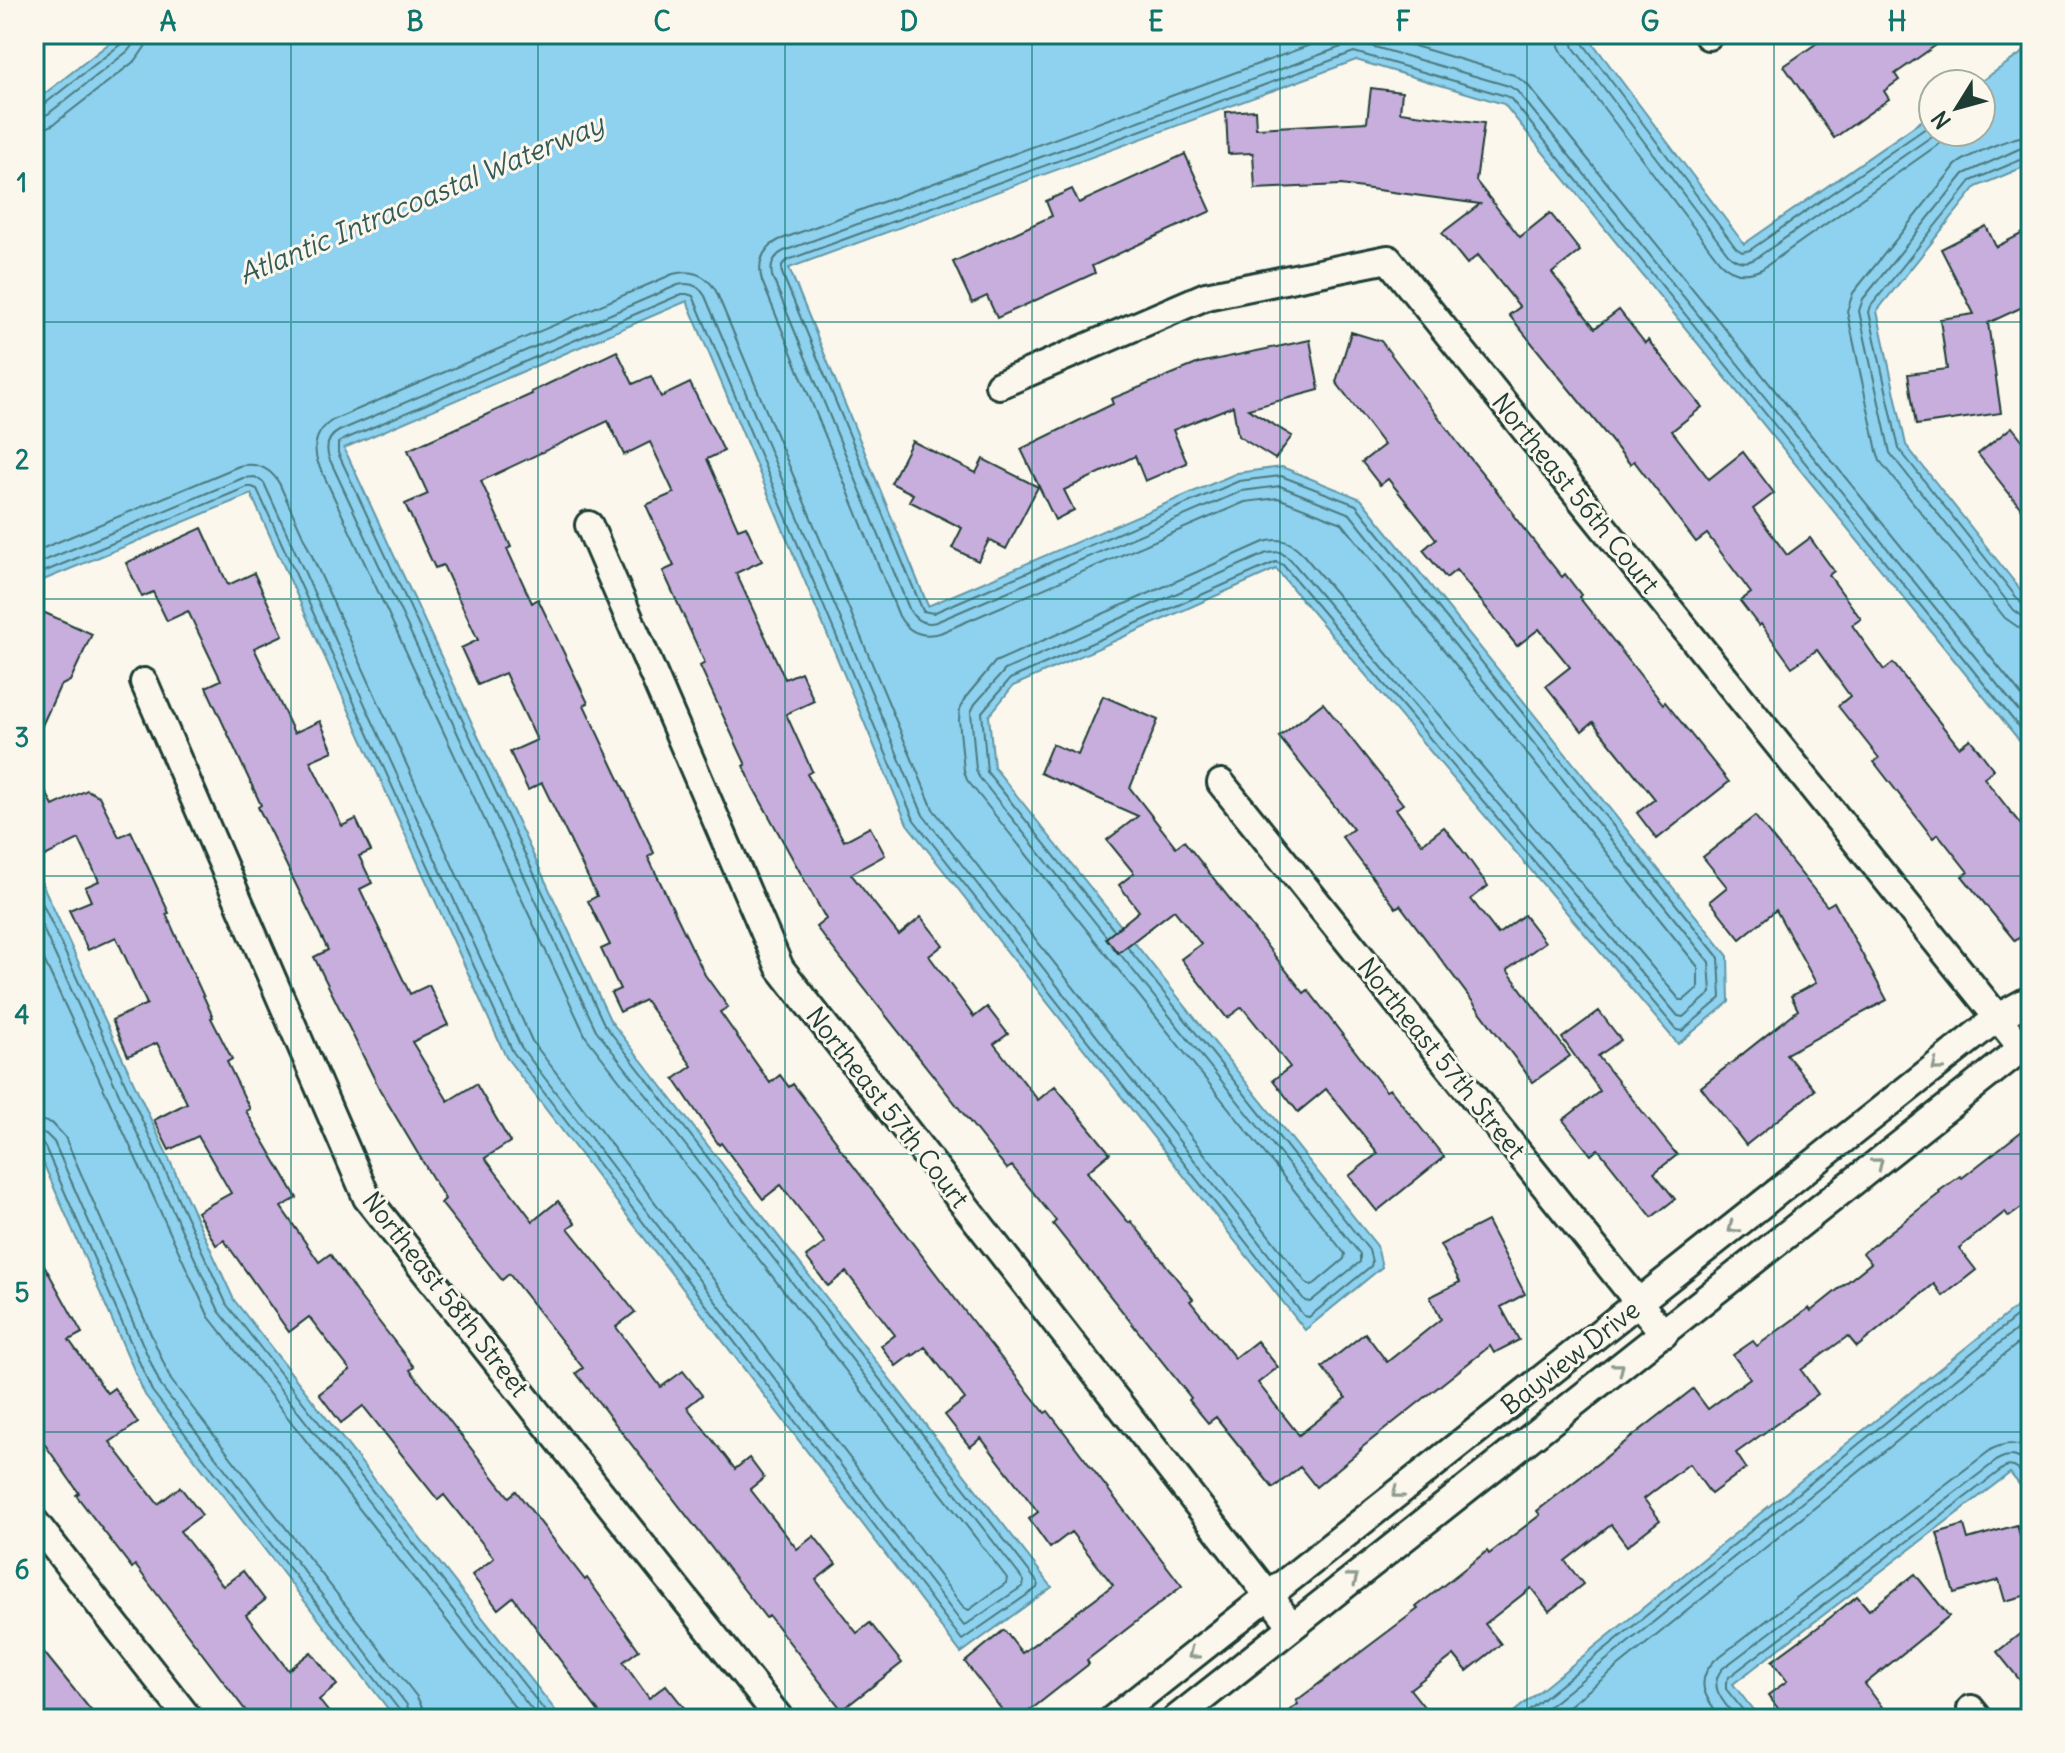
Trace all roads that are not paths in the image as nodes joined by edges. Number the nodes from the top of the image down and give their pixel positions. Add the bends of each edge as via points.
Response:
1 (999, 385) dead end
2 (589, 525) dead end
3 (144, 682) dead end
4 (1221, 783) dead end
5 (2031, 999) edge
6 (1998, 1017) junction
7 (2027, 1043) edge
8 (1823, 1157) junction
9 (1847, 1188) junction
10 (1639, 1303) junction
11 (1664, 1334) junction
12 (1441, 1459) junction
13 (1465, 1490) junction
14 (34, 1521) edge
15 (1268, 1595) junction
16 (1292, 1626) junction
17 (189, 1719) edge
18 (780, 1719) edge
19 (1113, 1719) edge
20 (1176, 1719) edge

1 - 6 street, Northeast 56th Court via 1206,296 1388,259
2 - 15 street, Northeast 57th Court via 780,968
3 - 18 street, Northeast 58th Street via 367,1198
4 - 10 street, Northeast 57th Street
5 - 6 street, Bayview Drive
6 - 7 street, Northeast 56th Court
6 -> 8 street, Bayview Drive
9 -> 7 street, Bayview Drive
8 - 9 street
8 -> 10 street, Bayview Drive
9 - 11 street, Bayview Drive
10 - 11 street, Northeast 57th Street
10 - 12 street, Bayview Drive
13 -> 11 street, Bayview Drive
12 - 13 street
12 -> 15 street, Bayview Drive
16 -> 13 street, Bayview Drive
14 - 17 street
15 - 16 street, Northeast 57th Court
15 -> 19 street, Bayview Drive
16 - 20 street, Bayview Drive

